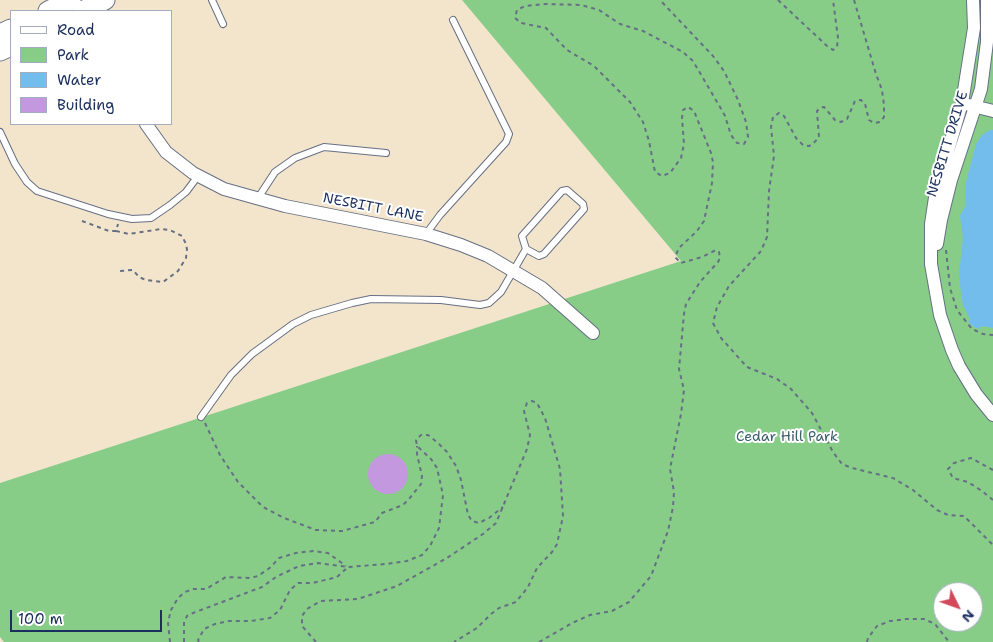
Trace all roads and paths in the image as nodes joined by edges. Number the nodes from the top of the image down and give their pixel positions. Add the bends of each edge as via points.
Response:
1 (104, 0) edge
2 (212, 0) edge
3 (660, 0) edge
4 (778, 0) edge
5 (833, 0) edge
6 (854, 0) edge
7 (973, 0) edge
8 (987, 0) edge
9 (83, 6) edge
10 (55, 10) edge
11 (453, 20) dead end
12 (223, 24) dead end
13 (962, 103) junction
14 (976, 106) junction
15 (993, 111) edge
16 (147, 125) edge
17 (0, 132) edge
18 (386, 153) dead end
19 (198, 176) junction
20 (258, 198) junction
21 (120, 217) junction
22 (82, 221) dead end
23 (116, 231) junction
24 (426, 234) junction
25 (946, 247) dead end
26 (526, 249) junction
27 (513, 270) junction
28 (119, 271) dead end
29 (936, 297) junction
30 (593, 333) dead end
31 (993, 335) edge
32 (991, 409) edge
33 (202, 416) joint
34 (417, 446) junction
35 (993, 470) edge
36 (993, 500) edge
37 (504, 505) junction
38 (993, 544) edge
39 (348, 567) junction
40 (170, 642) edge
41 (184, 642) edge
42 (199, 642) edge
43 (316, 642) edge
44 (454, 642) edge
45 (538, 642) edge
46 (867, 642) edge
47 (949, 642) edge

1 - 9 main road
2 - 12 lane
3 - 45 path via 724,71 746,122 748,137 744,144 737,143 731,135 726,116 693,61 683,52 581,4 525,6 517,10 514,18 521,23 546,28 568,50 594,66 630,102 643,122 655,172 662,176 670,173 681,158 683,110 688,107 694,111 711,153 712,183 704,221 679,248 676,257 681,263 702,258 716,250 720,258 686,304 679,369 684,390 682,414 670,469 673,507 668,531 651,576 629,602 612,611 590,615
4 - 5 path via 833,50 837,47 838,38
6 - 38 path via 882,90 884,117 880,122 869,120 861,100 854,101 847,119 841,122 824,107 820,108 817,112 819,137 809,146 796,138 784,116 779,113 773,117 774,156 767,237 761,251 729,286 717,307 713,323 721,338 747,367 777,379 791,389 812,413 842,464 893,478 937,510 964,516
7 - 13 street, NESBITT DRIVE via 974,28
8 - 14 street, NESBITT DRIVE via 987,42
9 - 10 main road
11 - 24 lane via 509,134 506,142
13 - 14 street
13 - 29 street, NESBITT DRIVE via 940,177 931,224 931,264
14 - 15 street
14 - 29 street, NESBITT DRIVE via 941,220
16 - 19 street, NESBITT LANE via 166,152
17 - 21 lane via 26,182 37,191
18 - 20 lane via 324,147 295,158 275,172
19 - 20 street, NESBITT LANE via 224,189
19 - 21 lane via 186,192 151,218
20 - 24 street, NESBITT LANE
21 - 23 path
22 - 23 path
23 - 28 path via 129,234 170,230 182,236 187,250 178,271 163,282 146,280 133,270
24 - 27 street, NESBITT LANE via 488,256
25 - 31 path via 950,288 957,310 972,330
26 - 26 lane via 539,256 544,254 584,209 584,204 567,190 562,191 522,236
26 - 27 lane
27 - 30 street, NESBITT LANE via 542,288
27 - 33 lane via 496,298 489,303 371,299 311,315 252,354 231,376
29 - 32 street, NESBITT DRIVE via 955,358 976,394
33 - 34 path via 220,455 238,482 263,507 316,530 342,531 375,522 382,513 403,505 421,484
34 - 37 path via 416,440 420,435 428,435 447,452 461,480 472,522 489,518
34 - 39 path via 437,468 443,495 439,528 430,546 407,561
35 - 36 path via 971,458 954,463 948,469 953,478 968,482
37 - 43 path via 496,523 483,534 397,586 358,599 321,601 307,608 302,616 302,626
37 - 44 path via 528,448 530,435 524,411 527,403 532,401 537,403 545,418 560,469 563,516 556,544 516,602 499,608 477,628
39 - 40 path via 328,554 313,551 296,553 279,558 258,576 226,577 206,589 184,592 171,610 168,622
39 - 41 path via 318,563 299,566 262,587 193,613 184,622
39 - 42 path via 337,577 298,583 290,590 280,610 270,618 215,624 204,629
46 - 47 path via 877,626 906,619 935,624

